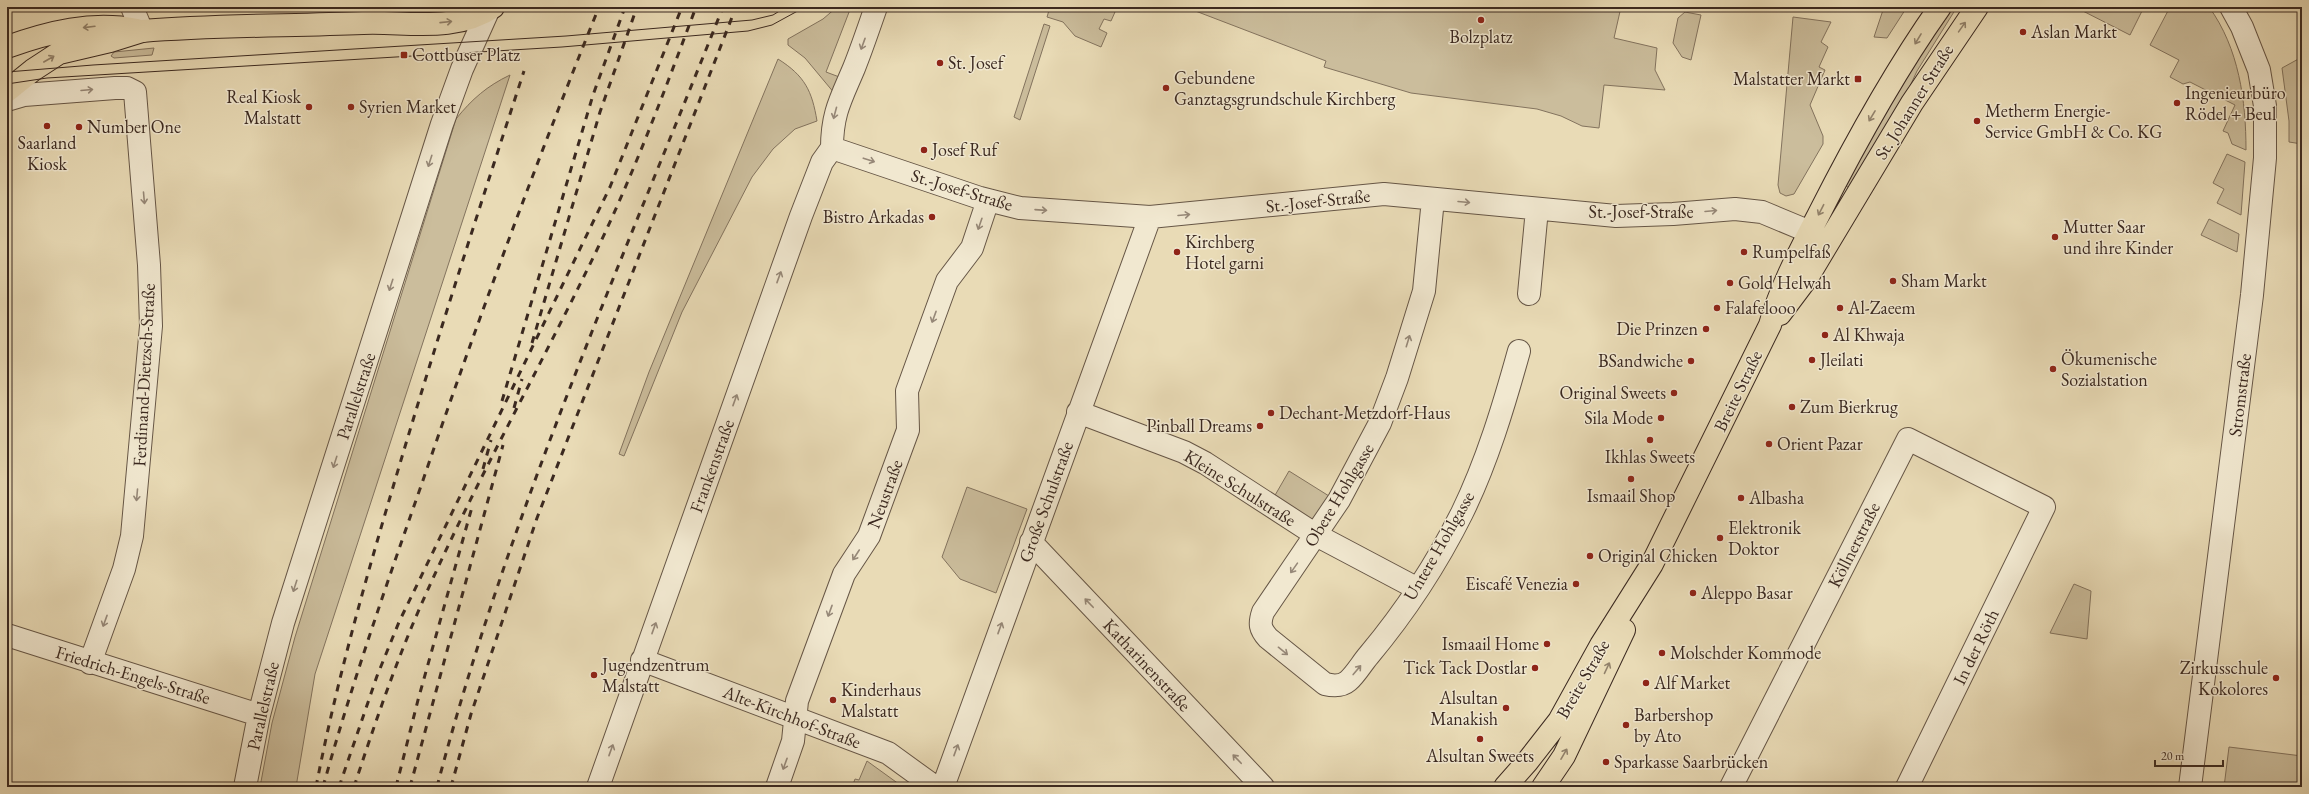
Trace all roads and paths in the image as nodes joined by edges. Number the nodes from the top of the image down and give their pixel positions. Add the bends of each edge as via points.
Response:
1 (132, 7) edge
2 (439, 7) edge
3 (876, 7) edge
4 (1940, 7) edge
5 (1977, 7) edge
6 (2231, 7) edge
7 (490, 8) edge
8 (365, 23) junction
9 (142, 31) junction
10 (7, 47) edge
11 (7, 91) edge
12 (7, 100) edge
13 (832, 148) junction
14 (1833, 187) joint
15 (1854, 198) joint
16 (1433, 199) junction
17 (988, 200) junction
18 (1537, 209) junction
19 (1150, 217) junction
20 (1819, 237) junction
21 (1529, 294) dead end
22 (1519, 350) dead end
23 (1078, 412) junction
24 (2044, 507) joint
25 (1316, 535) junction
26 (1031, 542) junction
27 (1652, 564) junction
28 (1418, 589) junction
29 (7, 635) edge
30 (642, 660) junction
31 (90, 663) junction
32 (1325, 684) joint
33 (260, 714) junction
34 (795, 718) junction
35 (245, 787) edge
36 (598, 787) edge
37 (777, 787) edge
38 (935, 787) edge
39 (943, 787) edge
40 (1264, 787) edge
41 (1504, 787) edge
42 (1543, 787) edge
43 (1731, 787) edge
44 (1907, 787) edge
45 (2190, 787) edge

1 - 9 street
2 - 8 main road
3 -> 13 street via 835,109
4 -> 14 main road, St. Johanner Straße via 1892,82
15 -> 5 main road, St. Johanner Straße via 1912,103
6 - 45 street, Stromstraße via 2259,70 2266,106 2265,158 2239,403
8 -> 7 main road via 406,25 449,22 475,17
7 -> 33 street, Parallelstraße via 462,69 440,131 283,624
8 - 9 main road
9 -> 10 main road via 116,27 89,27 62,31
11 -> 9 main road via 32,70 59,53
12 -> 31 street, Ferdinand-Dietzsch-Straße via 24,95 115,88 127,88 135,92 150,265 151,326 132,536 124,569
13 -> 17 street, St.-Josef-Straße
30 -> 13 street, Frankenstraße via 801,216 822,162
14 -> 20 main road, Breite Straße
15 - 20 main road, Breite Straße
16 -> 18 street, St.-Josef-Straße
19 -> 16 street, St.-Josef-Straße via 1270,207 1360,195 1384,194
25 -> 16 street, Obere Hohlgasse via 1364,456 1397,378 1424,291
17 -> 19 street, St.-Josef-Straße via 1020,208
17 -> 34 street, Neustraße via 972,248 947,281 907,391 908,430 869,536 844,574 797,701
18 -> 20 street, St.-Josef-Straße via 1616,216 1735,209 1762,212
18 - 21 street
19 - 23 street, Große Schulstraße
20 - 27 main road, Breite Straße via 1807,278 1770,326
22 - 28 street, Untere Hohlgasse via 1507,396 1462,513
23 - 25 street, Kleine Schulstraße via 1184,452
23 - 26 street, Große Schulstraße
24 - 43 street, Köllnerstraße via 1908,439
24 - 44 street, In der Röth
25 - 28 street, Kleine Schulstraße
25 -> 32 street, Obere Hohlgasse via 1263,612 1260,622 1261,631 1268,638
39 -> 26 street, Große Schulstraße
40 -> 26 street, Katharinenstraße
27 - 41 main road, Breite Straße via 1601,646 1559,721 1528,762
42 -> 27 main road, Breite Straße via 1564,756 1590,704
32 -> 28 street, Untere Hohlgasse via 1336,686 1347,682
29 - 31 street, Friedrich-Engels-Straße
30 - 34 street, Alte-Kirchhof-Straße
36 -> 30 street, Frankenstraße
31 - 33 street, Friedrich-Engels-Straße
33 - 35 street, Parallelstraße
34 -> 37 street, Neustraße via 793,741
34 - 38 street, Alte-Kirchhof-Straße via 888,753

